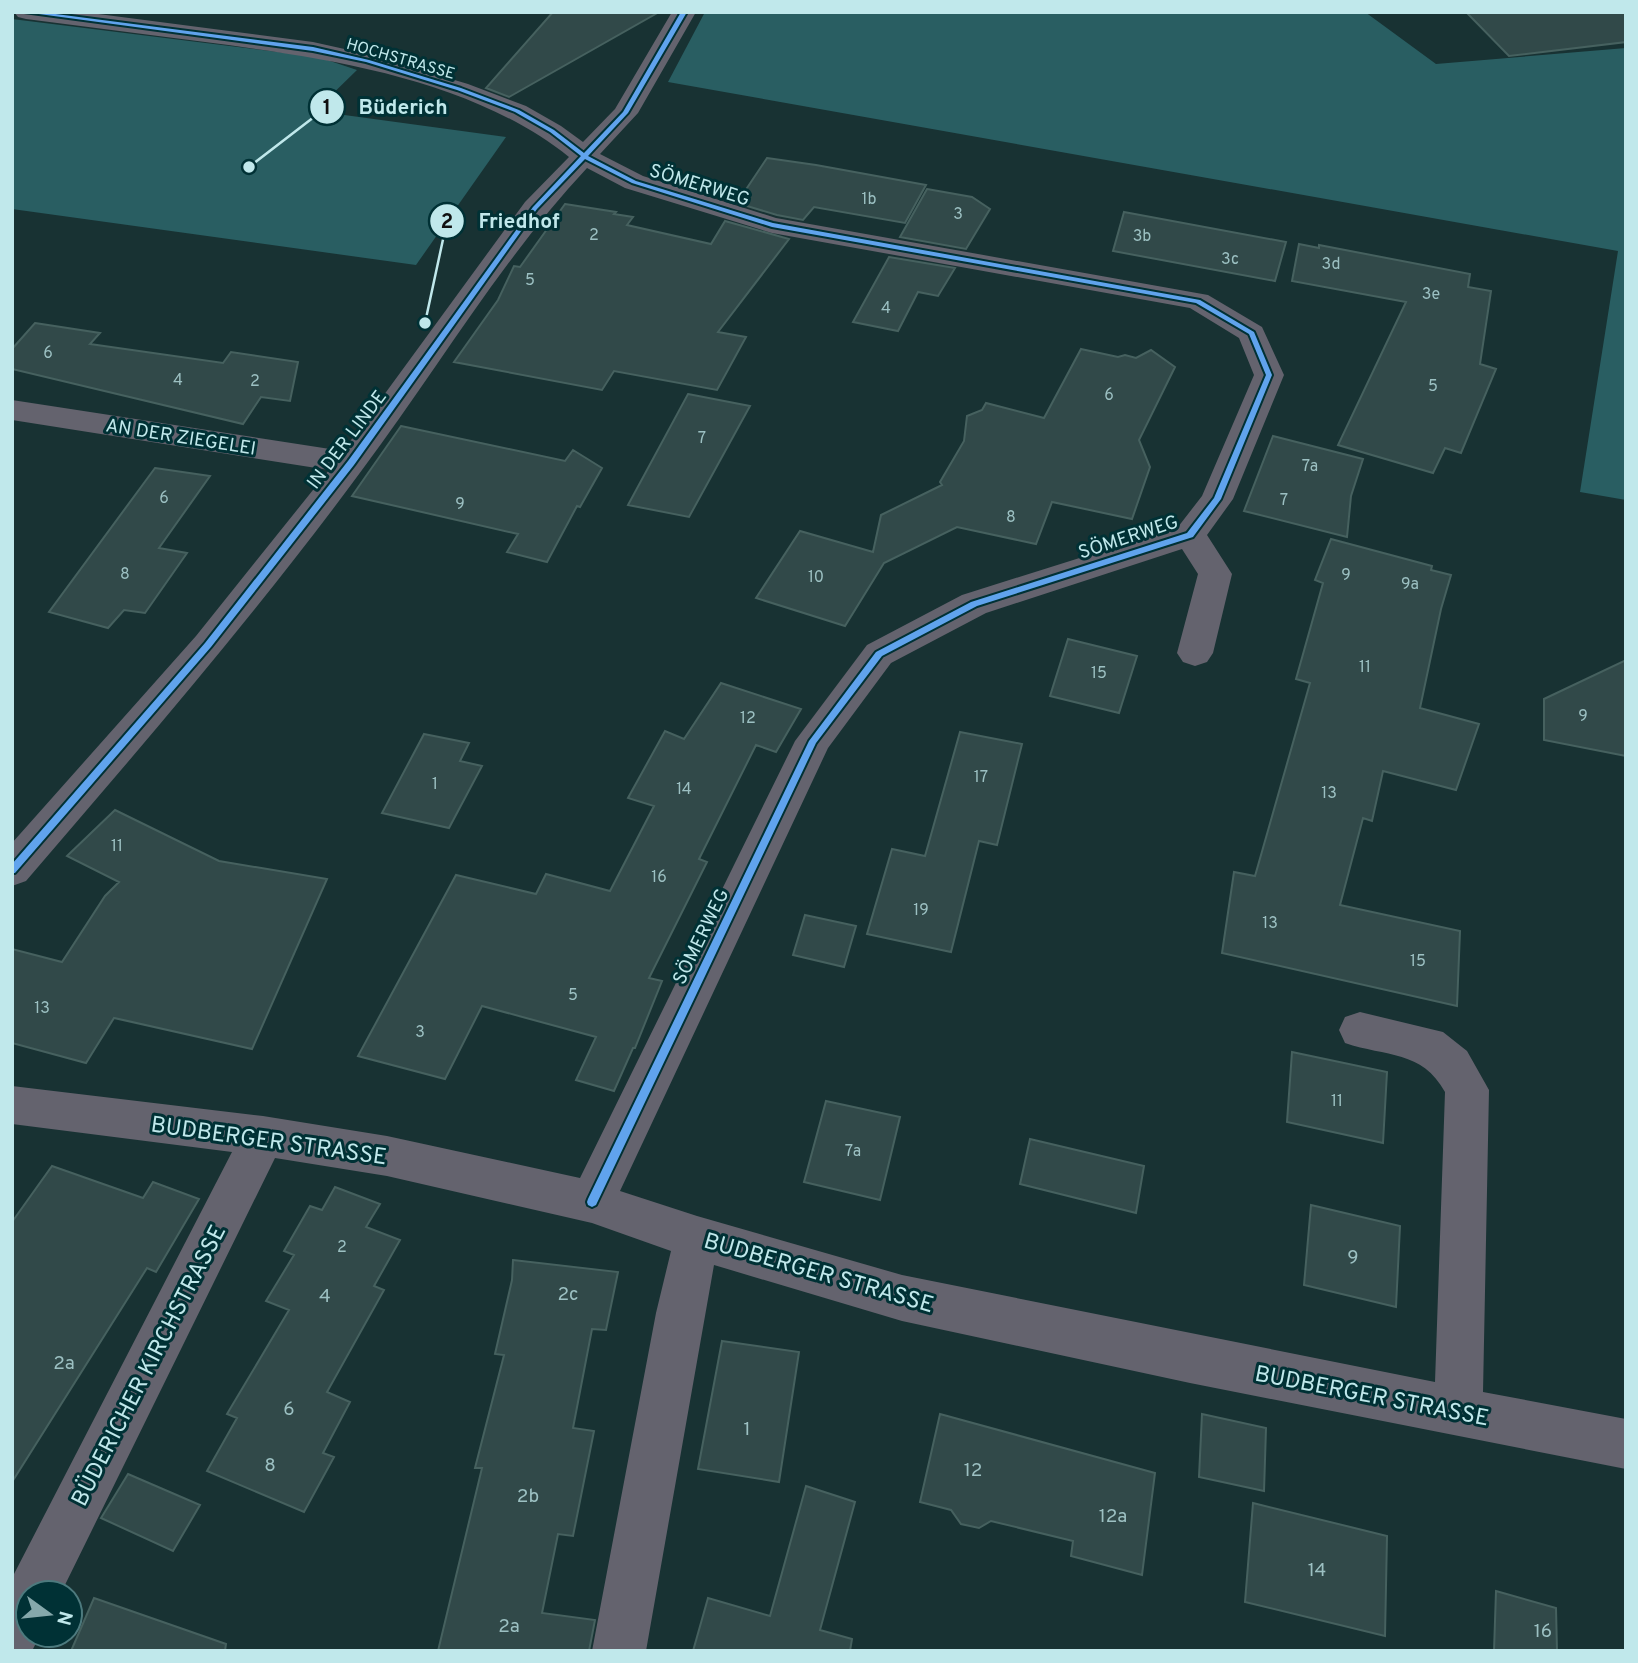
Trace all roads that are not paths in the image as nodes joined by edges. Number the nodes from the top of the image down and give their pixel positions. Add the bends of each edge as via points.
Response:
1 (26, 12) edge
2 (684, 12) edge
3 (585, 157) junction
4 (12, 410) edge
5 (351, 463) junction
6 (1190, 535) junction
7 (1195, 653) dead end
8 (12, 870) edge
9 (1360, 1030) dead end
10 (12, 1105) edge
11 (263, 1136) junction
12 (592, 1202) junction
13 (696, 1238) junction
14 (1458, 1412) junction
15 (1626, 1444) edge
16 (40, 1579) edge
17 (619, 1651) edge

1 - 3 street, HOCHSTRASSE via 367,61 517,111
2 - 3 street, IN DER LINDE via 625,113
3 - 5 street, IN DER LINDE via 535,208
3 - 6 street, SÖMERWEG via 634,182 772,225 1198,301 1252,332 1269,375 1217,499
4 - 5 street, AN DER ZIEGELEI
5 - 8 street, IN DER LINDE via 208,645
6 - 7 street via 1215,574
6 - 12 street, SÖMERWEG via 974,604 879,654 813,741
9 - 14 street via 1428,1045 1452,1064 1467,1090
10 - 11 street, BUDBERGER STRASSE
11 - 12 street, BUDBERGER STRASSE via 387,1156
11 - 16 street, BÜDERICHER KIRCHSTRASSE
12 - 13 street, BUDBERGER STRASSE
13 - 14 street, BUDBERGER STRASSE via 902,1298
13 - 17 street
14 - 15 street, BUDBERGER STRASSE

